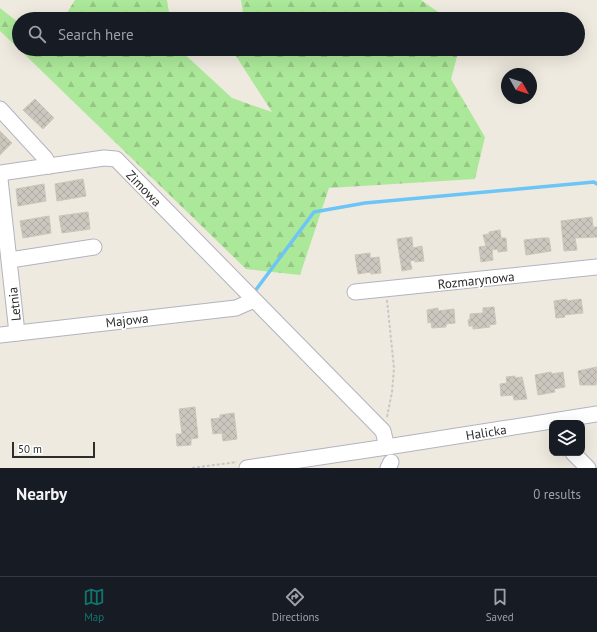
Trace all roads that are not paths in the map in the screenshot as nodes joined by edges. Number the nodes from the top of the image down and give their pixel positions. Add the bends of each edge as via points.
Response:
1 (0, 109) edge
2 (50, 166) junction
3 (0, 173) edge
4 (0, 179) edge
5 (94, 247) dead end
6 (6, 254) edge
7 (597, 267) edge
8 (355, 292) dead end
9 (254, 300) junction
10 (17, 333) junction
11 (0, 335) edge
12 (597, 414) edge
13 (566, 420) edge
14 (549, 423) edge
15 (381, 448) junction
16 (576, 456) edge
17 (326, 462) edge
18 (251, 468) edge
19 (588, 468) edge

1 - 2 street
2 - 3 street, Zimowa
2 - 9 street, Zimowa via 104,158 116,159
4 - 6 street, Letnia
5 - 6 street
6 - 10 street, Letnia
7 - 8 street, Rozmarynowa
9 - 10 street, Majowa via 236,308
9 - 15 street via 383,431
10 - 11 street, Majowa
12 - 13 street, Halicka
14 - 15 street, Halicka
15 - 17 street, Halicka
16 - 19 street
17 - 18 street, Halicka

